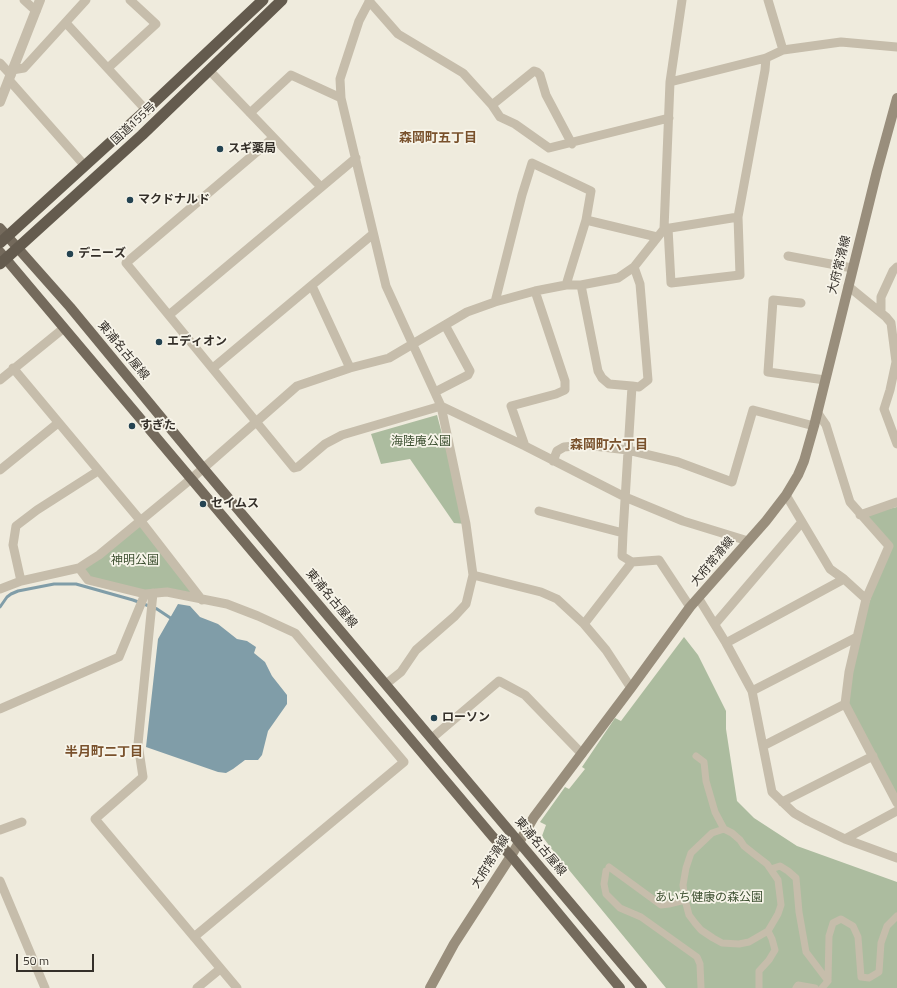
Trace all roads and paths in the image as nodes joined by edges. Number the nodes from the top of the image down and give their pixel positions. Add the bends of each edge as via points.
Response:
1 (24, 0) edge
2 (40, 0) edge
3 (86, 0) edge
4 (130, 0) edge
5 (263, 0) edge
6 (282, 0) edge
7 (682, 0) edge
8 (768, 0) edge
9 (369, 1) edge
10 (36, 11) junction
11 (66, 23) junction
12 (897, 47) edge
13 (783, 50) junction
14 (766, 58) junction
15 (0, 63) edge
16 (108, 68) junction
17 (209, 70) junction
18 (11, 75) junction
19 (670, 82) junction
20 (1, 98) edge
21 (341, 98) junction
22 (897, 98) edge
23 (492, 105) junction
24 (146, 110) junction
25 (250, 113) junction
26 (669, 118) junction
27 (273, 138) junction
28 (572, 144) junction
29 (356, 158) junction
30 (85, 166) junction
31 (321, 188) junction
32 (738, 217) junction
33 (586, 220) junction
34 (666, 229) junction
35 (374, 234) junction
36 (2, 236) edge
37 (657, 237) junction
38 (18, 248) junction
39 (788, 256) dead end
40 (2, 258) edge
41 (634, 267) junction
42 (897, 267) edge
43 (852, 268) junction
44 (566, 285) junction
45 (581, 285) junction
46 (312, 286) junction
47 (848, 286) junction
48 (535, 291) junction
49 (495, 302) junction
50 (801, 303) dead end
51 (881, 313) junction
52 (169, 316) junction
53 (445, 325) junction
54 (64, 328) junction
55 (413, 343) junction
56 (13, 368) junction
57 (213, 368) junction
58 (350, 368) junction
59 (0, 380) edge
60 (824, 380) junction
61 (632, 386) junction
62 (435, 392) junction
63 (441, 406) junction
64 (817, 412) junction
65 (257, 422) junction
66 (58, 423) junction
67 (814, 426) junction
68 (897, 444) edge
69 (525, 446) junction
70 (628, 450) junction
71 (553, 461) junction
72 (203, 468) junction
73 (0, 470) edge
74 (98, 471) junction
75 (191, 479) junction
76 (786, 495) junction
77 (625, 497) junction
78 (897, 502) edge
79 (540, 511) dead end
80 (860, 515) junction
81 (140, 520) junction
82 (802, 522) junction
83 (623, 533) junction
84 (748, 541) junction
85 (632, 562) junction
86 (79, 568) junction
87 (473, 575) junction
88 (844, 579) junction
89 (21, 581) junction
90 (0, 588) edge
91 (149, 593) junction
92 (698, 599) junction
93 (866, 599) junction
94 (202, 600) junction
95 (690, 607) junction
96 (584, 624) junction
97 (715, 624) junction
98 (856, 637) junction
99 (726, 643) junction
100 (386, 684) junction
101 (631, 688) junction
102 (752, 691) junction
103 (845, 704) junction
104 (0, 710) edge
105 (432, 738) junction
106 (763, 746) junction
107 (582, 754) junction
108 (696, 756) dead end
109 (872, 756) junction
110 (782, 802) junction
111 (897, 803) edge
112 (897, 811) edge
113 (22, 822) dead end
114 (724, 829) junction
115 (0, 830) edge
116 (845, 839) junction
117 (519, 842) junction
118 (511, 856) junction
119 (897, 858) edge
120 (772, 869) junction
121 (0, 881) edge
122 (684, 900) junction
123 (897, 916) edge
124 (768, 931) junction
125 (194, 937) junction
126 (220, 969) junction
127 (828, 981) junction
128 (45, 988) edge
129 (197, 988) edge
130 (237, 988) edge
131 (430, 988) edge
132 (620, 988) edge
133 (642, 988) edge
134 (701, 988) edge
135 (759, 988) edge
136 (796, 988) edge
137 (815, 988) edge
138 (822, 988) edge

1 - 10 street
2 - 10 street
3 - 11 street
4 - 16 street via 156,24
5 - 24 highway, 国道155号
6 - 17 highway, 国道155号
7 - 19 street
8 - 13 street
9 - 21 street via 359,21 340,79
9 - 23 street via 398,34 463,73
10 - 18 street
11 - 16 street
11 - 18 street via 24,68
12 - 13 street via 841,42
13 - 14 street
14 - 19 street
14 - 32 street
15 - 18 street
16 - 24 street
17 - 25 street
17 - 38 highway, 国道155号
18 - 20 street
18 - 30 street
19 - 26 street
21 - 25 street via 291,75
21 - 29 street
22 - 43 main road, 大府常滑線
23 - 28 street via 500,117 515,124 549,148
23 - 28 street via 537,72
24 - 30 highway, 国道155号
25 - 27 street
26 - 28 street
26 - 34 street
27 - 31 street
27 - 52 street via 126,263
29 - 31 street
29 - 35 street
30 - 36 highway, 国道155号
31 - 52 street
32 - 34 street
32 - 34 street via 740,275 671,283
33 - 37 street
33 - 44 street
33 - 49 street via 591,191 532,163
34 - 37 street
35 - 46 street
35 - 55 street via 386,286
36 - 38 main road, 東浦名古屋線
37 - 41 street
38 - 40 highway, 国道155号
38 - 72 main road, 東浦名古屋線
39 - 43 street
40 - 54 main road
41 - 45 street via 618,278
41 - 61 street via 640,284 648,380 639,387
42 - 51 street via 881,297
43 - 47 main road, 大府常滑線
44 - 45 street
44 - 48 street
45 - 61 street via 598,371 609,384
46 - 57 street
46 - 58 street
47 - 51 street
47 - 60 main road, 大府常滑線
48 - 49 street
48 - 69 street via 565,381 565,390 511,406
49 - 53 street via 467,312
50 - 60 street via 773,300 768,372
51 - 68 street via 891,323 896,362 884,409
52 - 57 street
53 - 55 street
53 - 62 street via 470,371 468,375
54 - 56 street
54 - 75 main road
55 - 58 street via 389,358
55 - 62 street
56 - 59 street
56 - 66 street
57 - 65 street
58 - 65 street via 297,386
60 - 64 main road, 大府常滑線
61 - 70 street
62 - 63 street
63 - 65 street via 342,435 325,444 294,468
63 - 69 street
63 - 87 street via 466,524
64 - 67 main road, 大府常滑線
64 - 80 street via 826,425 850,502
65 - 72 street
66 - 73 street
66 - 74 street
67 - 70 street via 753,410 732,482 678,462
67 - 76 main road, 大府常滑線 via 804,461
69 - 71 street
70 - 71 street via 585,445 564,447 558,451
70 - 77 street
71 - 77 street
72 - 75 street
72 - 100 main road, 東浦名古屋線
74 - 81 street
74 - 89 street via 16,526 13,545
75 - 81 street
75 - 118 main road
76 - 82 street
76 - 84 main road, 大府常滑線
77 - 83 street
77 - 84 street via 684,521
78 - 80 street
79 - 83 street
80 - 93 street via 889,546
81 - 86 street via 99,555
81 - 94 street
82 - 88 street via 830,569
82 - 97 street
83 - 85 street via 622,556
84 - 92 main road, 大府常滑線
85 - 95 street via 659,560
85 - 96 street
86 - 89 street
86 - 91 street via 88,580
87 - 96 street via 542,592 557,599
87 - 100 street via 466,604 416,650 401,672
88 - 93 street
88 - 99 street
89 - 90 street
91 - 94 street via 166,592
91 - 104 street via 119,657
91 - 125 street via 138,744 142,777 95,819
92 - 95 main road, 大府常滑線
92 - 97 street
93 - 98 street
94 - 125 street via 226,604 295,633 404,762
95 - 101 main road, 大府常滑線
96 - 101 street via 606,650
97 - 99 street
98 - 102 street
98 - 103 street
99 - 102 street
100 - 105 main road, 東浦名古屋線
101 - 107 main road, 大府常滑線
102 - 106 street
103 - 106 street
103 - 109 street
105 - 107 street via 499,681 525,695
105 - 117 main road, 東浦名古屋線
106 - 110 street via 772,792
107 - 117 main road, 大府常滑線 via 534,817
108 - 114 street via 704,762 706,781 715,812
109 - 110 street
109 - 111 street
110 - 116 street via 794,813
112 - 116 street
113 - 115 street
114 - 120 street via 732,833
114 - 122 street via 712,833 691,853 683,884
116 - 119 street
117 - 118 main road, 大府常滑線
117 - 133 main road, 東浦名古屋線
118 - 131 main road, 大府常滑線 via 454,944
118 - 132 main road
120 - 124 street via 778,880 781,905
120 - 127 street via 780,866 796,878 806,952
121 - 128 street
122 - 124 street via 695,923 722,943 749,942
122 - 134 street via 661,905 608,869 604,884 606,894 620,908 641,917 697,957 700,964
123 - 127 street via 886,926 881,943 879,972 869,978 861,976 858,937 853,926 841,919 833,923 829,936
124 - 135 street via 775,950 759,971
125 - 126 street
126 - 129 street
126 - 130 street
127 - 138 street
136 - 137 street via 798,985

